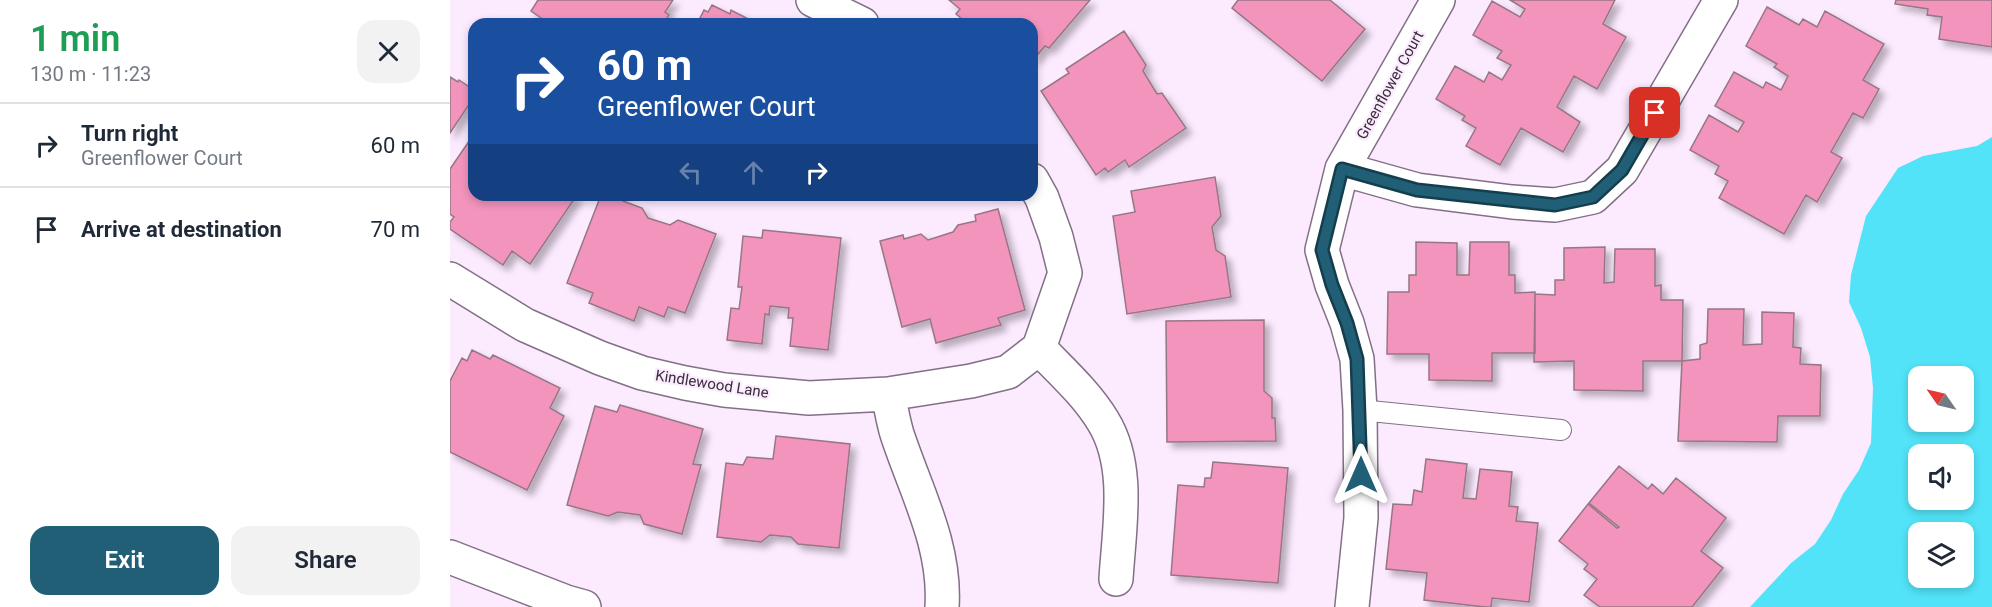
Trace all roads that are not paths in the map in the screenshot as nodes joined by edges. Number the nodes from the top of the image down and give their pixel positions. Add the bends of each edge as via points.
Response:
1 (813, 0) edge
2 (1438, 0) edge
3 (1721, 0) edge
4 (850, 18) edge
5 (1342, 169) junction
6 (1038, 191) edge
7 (450, 279) edge
8 (1039, 348) junction
9 (888, 394) junction
10 (1360, 410) junction
11 (1561, 430) dead end
12 (450, 557) edge
13 (1116, 579) dead end
14 (584, 607) edge
15 (942, 607) edge
16 (1352, 607) edge

1 - 4 street
2 - 5 street, Greenflower Court
3 - 5 street via 1622,170 1593,197 1555,205 1512,202 1417,190
5 - 10 street, Greenflower Court via 1322,250 1357,359
6 - 8 street via 1065,273
7 - 9 street, Kindlewood Lane via 525,325 642,372 724,390 809,398
8 - 9 street, Kindlewood Lane via 1008,372
8 - 13 street via 1103,421 1118,457
9 - 15 street via 897,433 938,549
10 - 11 lane
10 - 16 street, Greenflower Court via 1361,519
12 - 14 street

